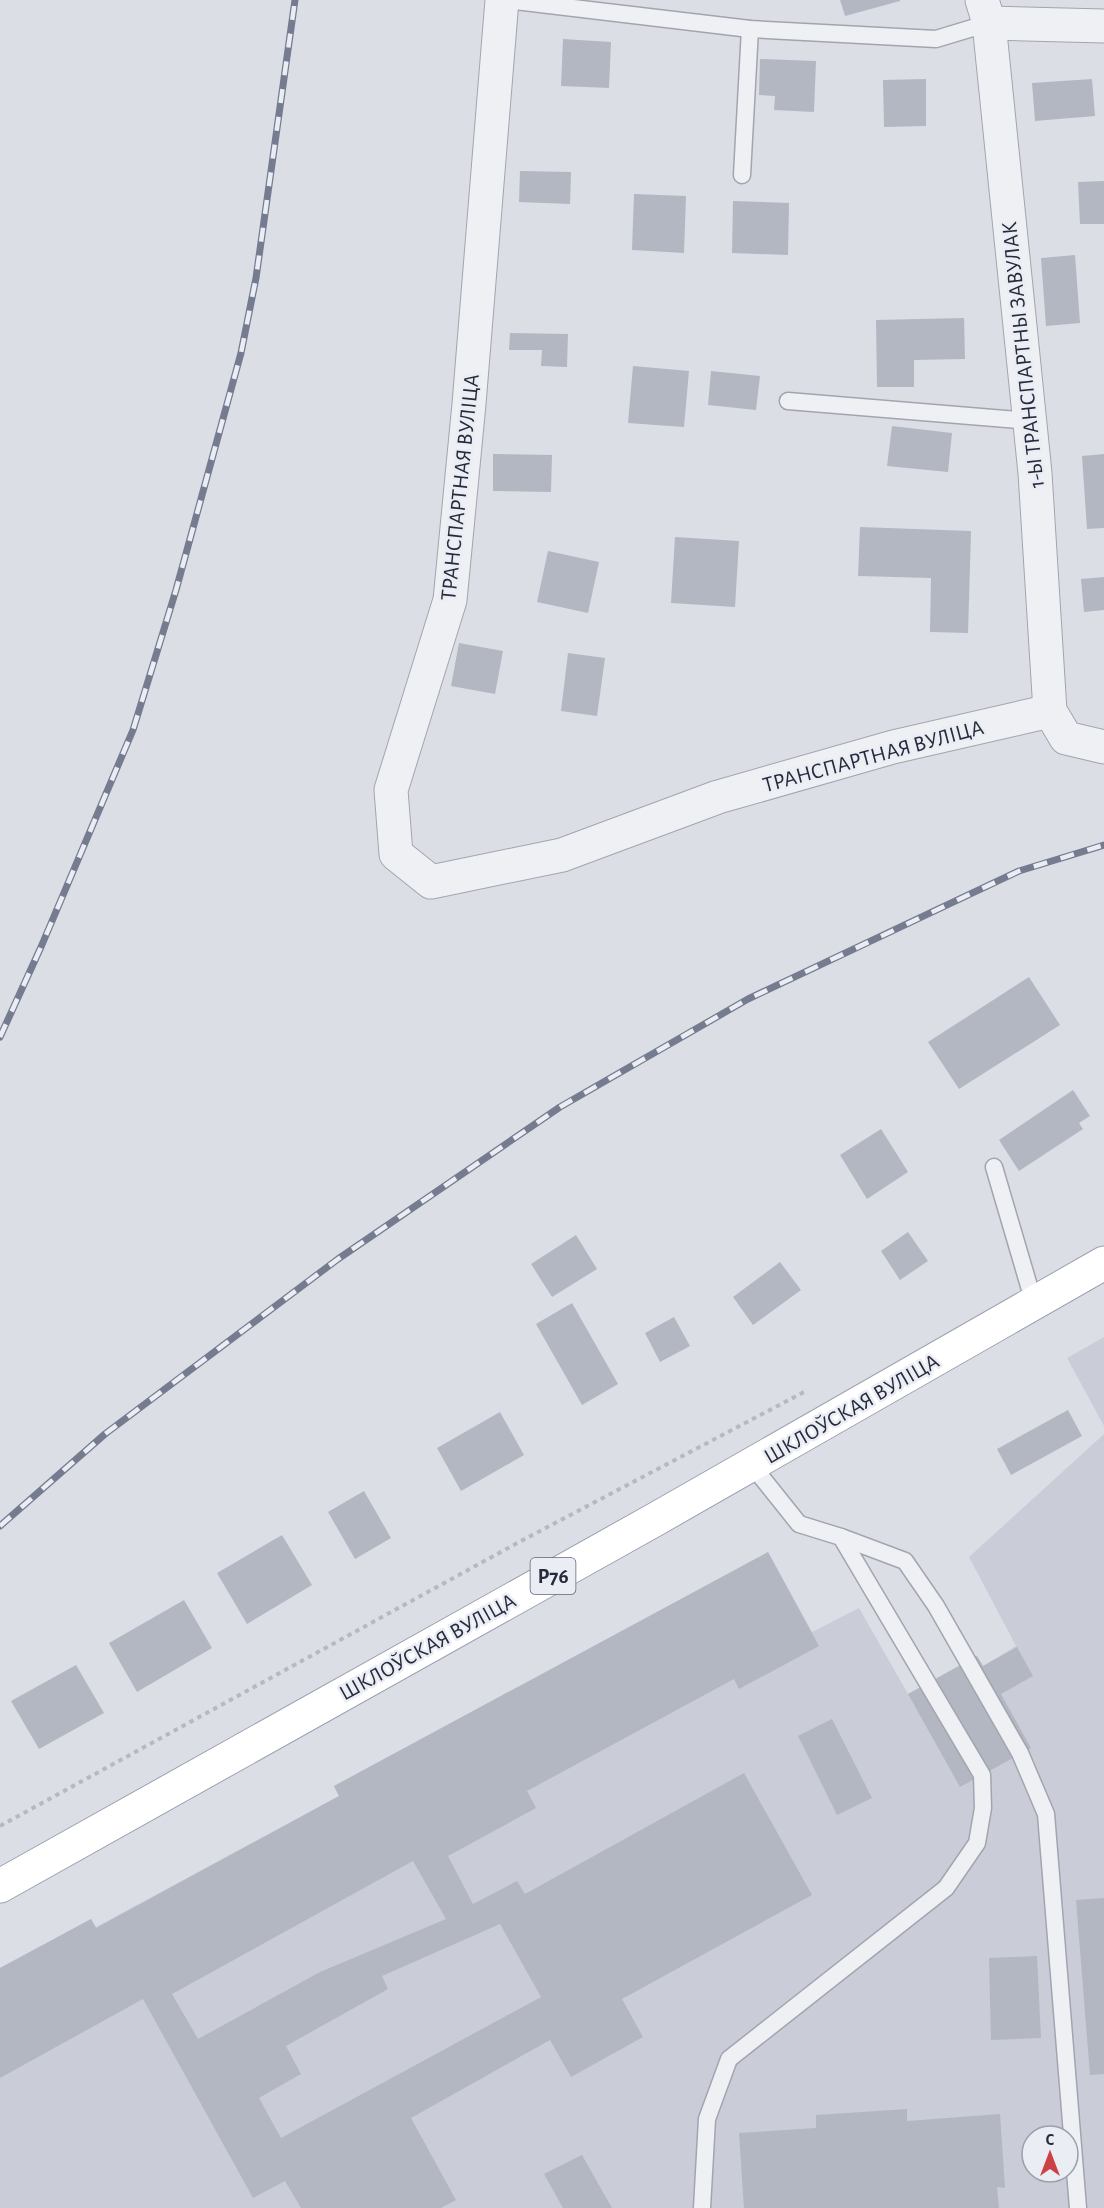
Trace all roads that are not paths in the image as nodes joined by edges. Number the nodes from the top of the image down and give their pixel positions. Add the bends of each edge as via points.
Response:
1 (504, 0) edge
2 (986, 12) edge
3 (1104, 26) edge
4 (750, 29) junction
5 (742, 175) dead end
6 (788, 401) dead end
7 (1029, 421) junction
8 (1050, 711) junction
9 (1104, 747) edge
10 (994, 1167) dead end
11 (1104, 1263) edge
12 (1034, 1303) junction
13 (752, 1464) junction
14 (841, 1537) junction
15 (0, 1886) edge
16 (702, 2208) edge
17 (1077, 2208) edge

1 - 4 lane
1 - 8 street, ТРАНСПАРТНАЯ ВУЛІЦА via 450,600 391,790 396,854 431,882 562,855 718,797 893,747
2 - 3 street
2 - 4 lane via 936,39
2 - 7 street, 1-Ы ТРАНСПАРТНЫ ЗАВУЛАК
4 - 5 lane
6 - 7 lane
7 - 8 street, 1-Ы ТРАНСПАРТНЫ ЗАВУЛАК
8 - 9 street via 1066,738
10 - 12 lane
11 - 12 main road, ШКЛОЎСКАЯ ВУЛІЦА / Р76
12 - 13 main road, ШКЛОЎСКАЯ ВУЛІЦА / Р76
13 - 14 lane via 799,1524
13 - 15 main road, ШКЛОЎСКАЯ ВУЛІЦА / Р76
14 - 16 lane via 982,1774 983,1808 977,1843 946,1888 729,2059 707,2119
14 - 17 lane via 905,1561 936,1606 1020,1753 1046,1814

